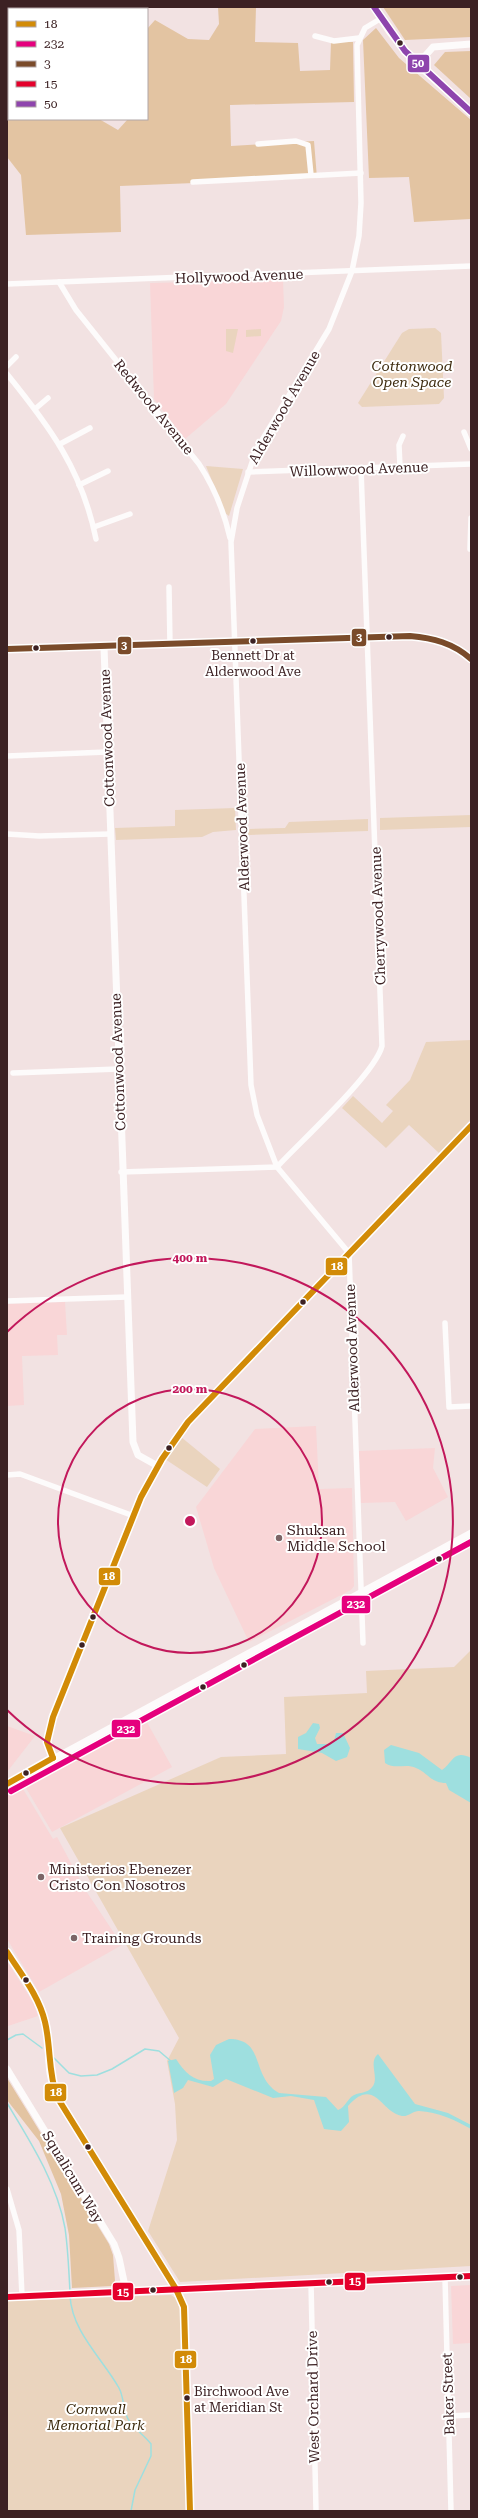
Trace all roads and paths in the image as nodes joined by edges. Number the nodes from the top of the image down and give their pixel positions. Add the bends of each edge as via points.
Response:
1 (374, 7) edge
2 (380, 19) junction
3 (316, 36) dead end
4 (359, 38) junction
5 (471, 44) edge
6 (418, 64) junction
7 (471, 112) edge
8 (258, 144) dead end
9 (361, 173) junction
10 (311, 175) junction
11 (193, 182) dead end
12 (471, 266) edge
13 (352, 271) junction
14 (59, 282) junction
15 (7, 284) edge
16 (16, 357) dead end
17 (7, 366) edge
18 (7, 374) edge
19 (48, 398) dead end
20 (36, 409) junction
21 (90, 428) dead end
22 (464, 432) dead end
23 (403, 436) dead end
24 (60, 444) junction
25 (471, 449) edge
26 (471, 464) edge
27 (400, 467) junction
28 (360, 469) junction
29 (108, 471) dead end
30 (248, 472) junction
31 (79, 485) junction
32 (130, 514) dead end
33 (471, 518) edge
34 (94, 527) junction
35 (96, 539) dead end
36 (231, 542) junction
37 (470, 549) dead end
38 (169, 587) dead end
39 (366, 638) junction
40 (235, 643) junction
41 (170, 645) junction
42 (104, 647) junction
43 (7, 650) edge
44 (471, 659) edge
45 (107, 752) junction
46 (7, 756) edge
47 (7, 834) edge
48 (110, 834) junction
49 (118, 1069) junction
50 (13, 1073) dead end
51 (471, 1126) edge
52 (277, 1167) junction
53 (121, 1172) junction
54 (349, 1254) junction
55 (127, 1297) junction
56 (7, 1301) edge
57 (445, 1323) dead end
58 (471, 1406) edge
59 (156, 1465) junction
60 (7, 1475) edge
61 (131, 1515) junction
62 (471, 1533) edge
63 (360, 1593) junction
64 (363, 1643) dead end
65 (53, 1758) junction
66 (7, 1784) edge
67 (7, 1952) edge
68 (7, 2069) edge
69 (7, 2189) edge
70 (471, 2276) edge
71 (444, 2278) junction
72 (311, 2283) junction
73 (176, 2289) junction
74 (126, 2291) junction
75 (22, 2296) junction
76 (7, 2297) edge
77 (471, 2415) edge
78 (448, 2416) junction
79 (190, 2511) edge
80 (316, 2511) edge
81 (451, 2511) edge

1 - 2 street
2 - 4 street via 365,28
2 - 6 street via 390,34
3 - 4 street via 334,41
4 - 9 street, Alderwood Avenue via 357,52
5 - 6 street via 433,47
6 - 7 street
8 - 10 street via 296,141 308,145
9 - 10 street
9 - 13 street, Alderwood Avenue via 361,223
10 - 11 street
12 - 13 street, Hollywood Avenue
13 - 14 street, Hollywood Avenue
13 - 30 street, Alderwood Avenue via 329,329 270,426
14 - 15 street, Hollywood Avenue
14 - 36 street, Redwood Avenue via 76,310 199,464 225,515
16 - 17 street
18 - 20 street
19 - 20 street
20 - 24 street
21 - 24 street
22 - 25 street
23 - 27 street via 399,445
24 - 31 street via 74,469
26 - 27 street, Willowwood Avenue
27 - 28 street, Willowwood Avenue
28 - 30 street, Willowwood Avenue
28 - 39 street, Cherrywood Avenue
29 - 31 street
30 - 36 street, Alderwood Avenue via 237,508
31 - 34 street
32 - 34 street
33 - 37 street
34 - 35 street
36 - 40 street, Alderwood Avenue
38 - 41 street
39 - 40 street
39 - 44 street via 429,638 449,644
39 - 52 street, Cherrywood Avenue via 382,1046 376,1060 358,1081
40 - 41 street
40 - 52 street, Alderwood Avenue via 251,1084 256,1115
41 - 42 street
42 - 43 street
42 - 45 street, Cottonwood Avenue
45 - 46 street
45 - 48 street, Cottonwood Avenue
47 - 48 street
48 - 49 street, Cottonwood Avenue
49 - 50 street
49 - 53 street, Cottonwood Avenue
51 - 54 street
52 - 53 street
52 - 54 street, Alderwood Avenue
53 - 55 street, Cottonwood Avenue
54 - 59 street via 188,1422
54 - 63 street, Alderwood Avenue
55 - 56 street
55 - 59 street, Cottonwood Avenue via 133,1442 138,1455
57 - 58 street via 449,1407
59 - 61 street
60 - 61 street via 20,1474
61 - 65 street via 49,1728 47,1742
62 - 63 street
63 - 64 street, Alderwood Avenue
63 - 65 street
65 - 66 street
67 - 73 street via 40,2007 45,2022 50,2081 57,2097
68 - 74 street, Squalicum Way via 114,2244
69 - 75 street via 19,2230
70 - 71 street
71 - 72 street
71 - 78 street, Baker Street
72 - 73 street
72 - 80 street, West Orchard Drive
73 - 74 street
73 - 79 street via 186,2316
74 - 75 street
75 - 76 street
77 - 78 street
78 - 81 street, Baker Street

